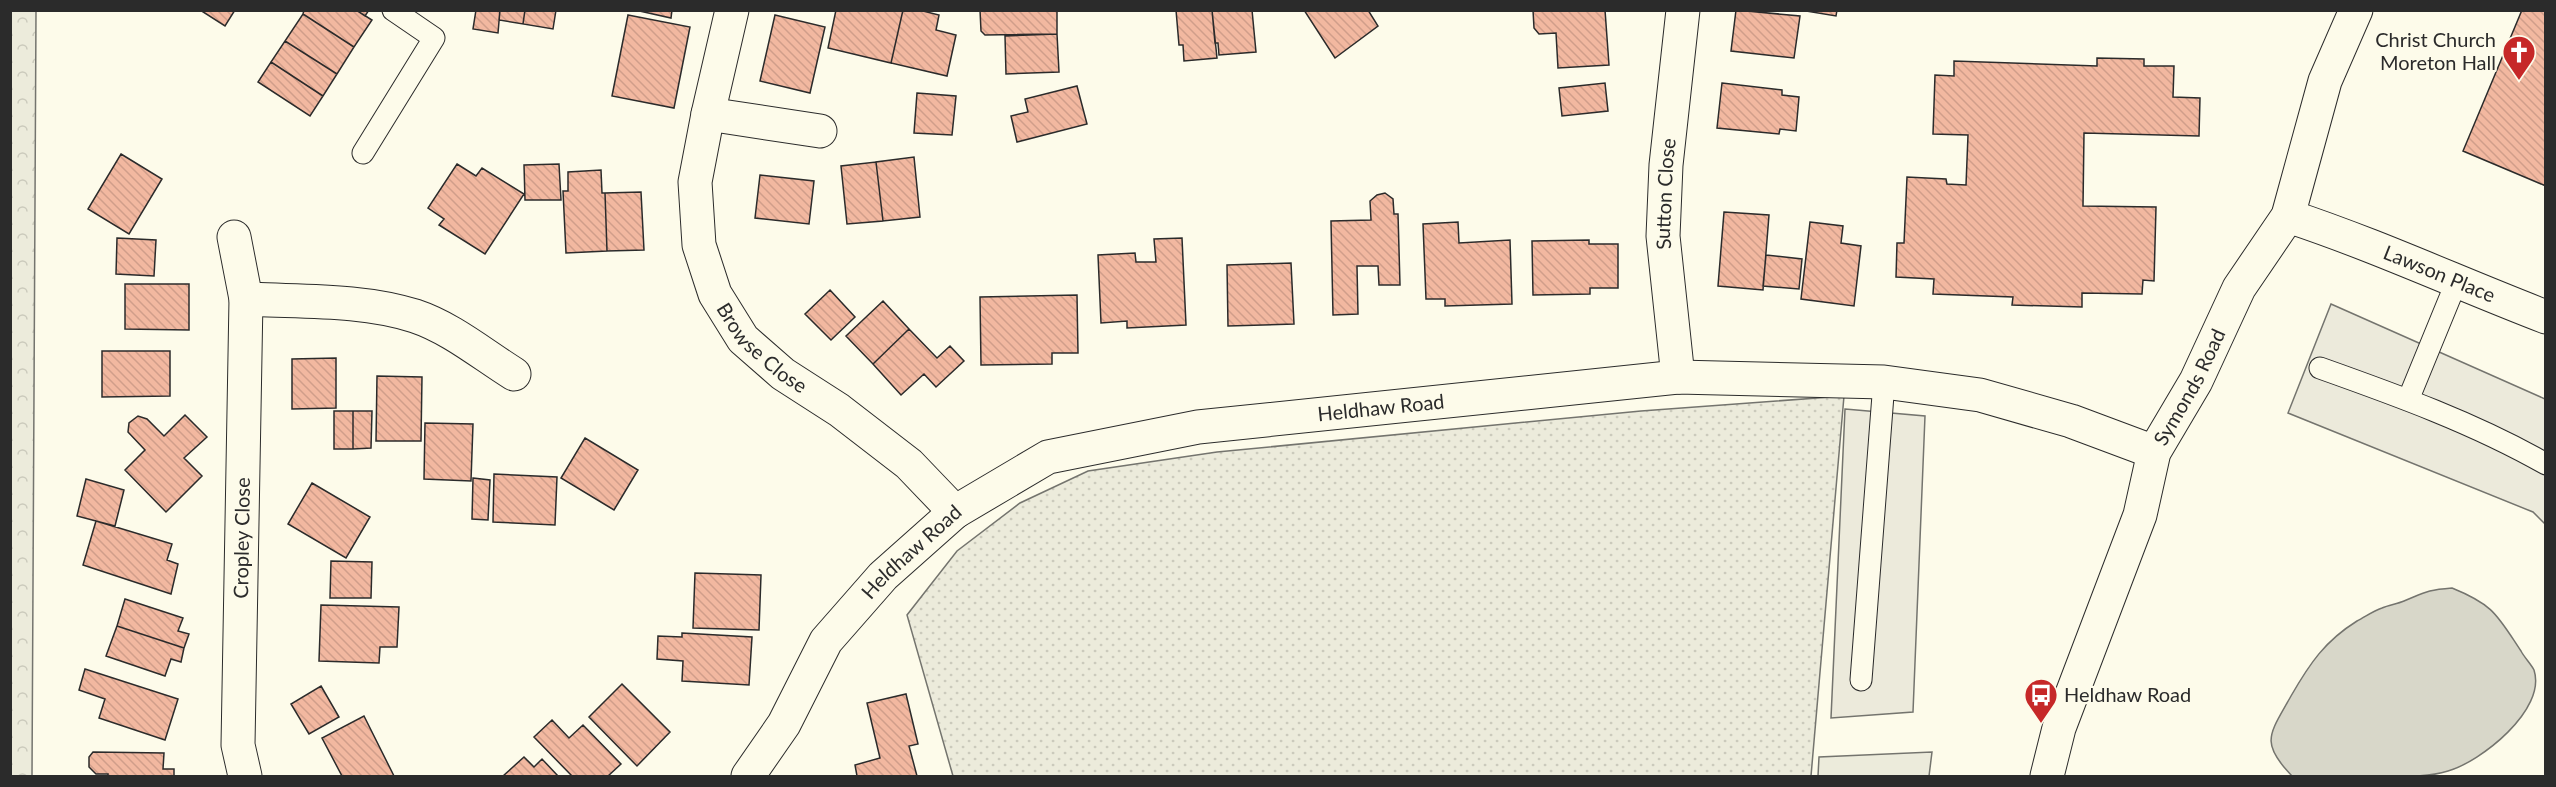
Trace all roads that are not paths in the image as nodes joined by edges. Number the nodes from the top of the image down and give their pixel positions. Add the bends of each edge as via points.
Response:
1 (393, 10) edge
2 (732, 10) edge
3 (1683, 10) edge
4 (2356, 10) edge
5 (708, 114) junction
6 (820, 131) dead end
7 (363, 153) dead end
8 (2288, 216) junction
9 (234, 237) dead end
10 (2456, 283) junction
11 (246, 299) junction
12 (2546, 317) edge
13 (2320, 368) dead end
14 (514, 374) dead end
15 (1678, 377) junction
16 (1884, 382) junction
17 (2408, 400) junction
18 (2154, 452) junction
19 (2546, 464) edge
20 (955, 512) junction
21 (1861, 680) dead end
22 (245, 777) edge
23 (748, 777) edge
24 (2047, 777) edge

1 - 7 lane via 434,38
2 - 5 street, Browse Close
3 - 15 street, Sutton Close via 1666,165 1663,236
4 - 8 street, Symonds Road via 2325,81
5 - 6 street
5 - 20 street, Browse Close via 695,182 699,245 715,294 737,330 783,374 839,410 909,464
8 - 10 street, Lawson Place
8 - 18 street, Symonds Road via 2239,288 2196,381
9 - 11 street, Cropley Close
10 - 12 street, Lawson Place
10 - 17 lane
11 - 14 street via 377,307 415,316 443,328
11 - 22 street, Cropley Close via 238,745
13 - 17 lane
15 - 16 street, Heldhaw Road
15 - 20 street, Heldhaw Road via 1198,427 1048,457
16 - 18 street, Heldhaw Road via 1980,395 2071,421
16 - 21 lane
17 - 19 lane
18 - 24 street, Symonds Road via 2140,515 2059,728
20 - 23 street, Heldhaw Road via 883,576 826,641 784,724

